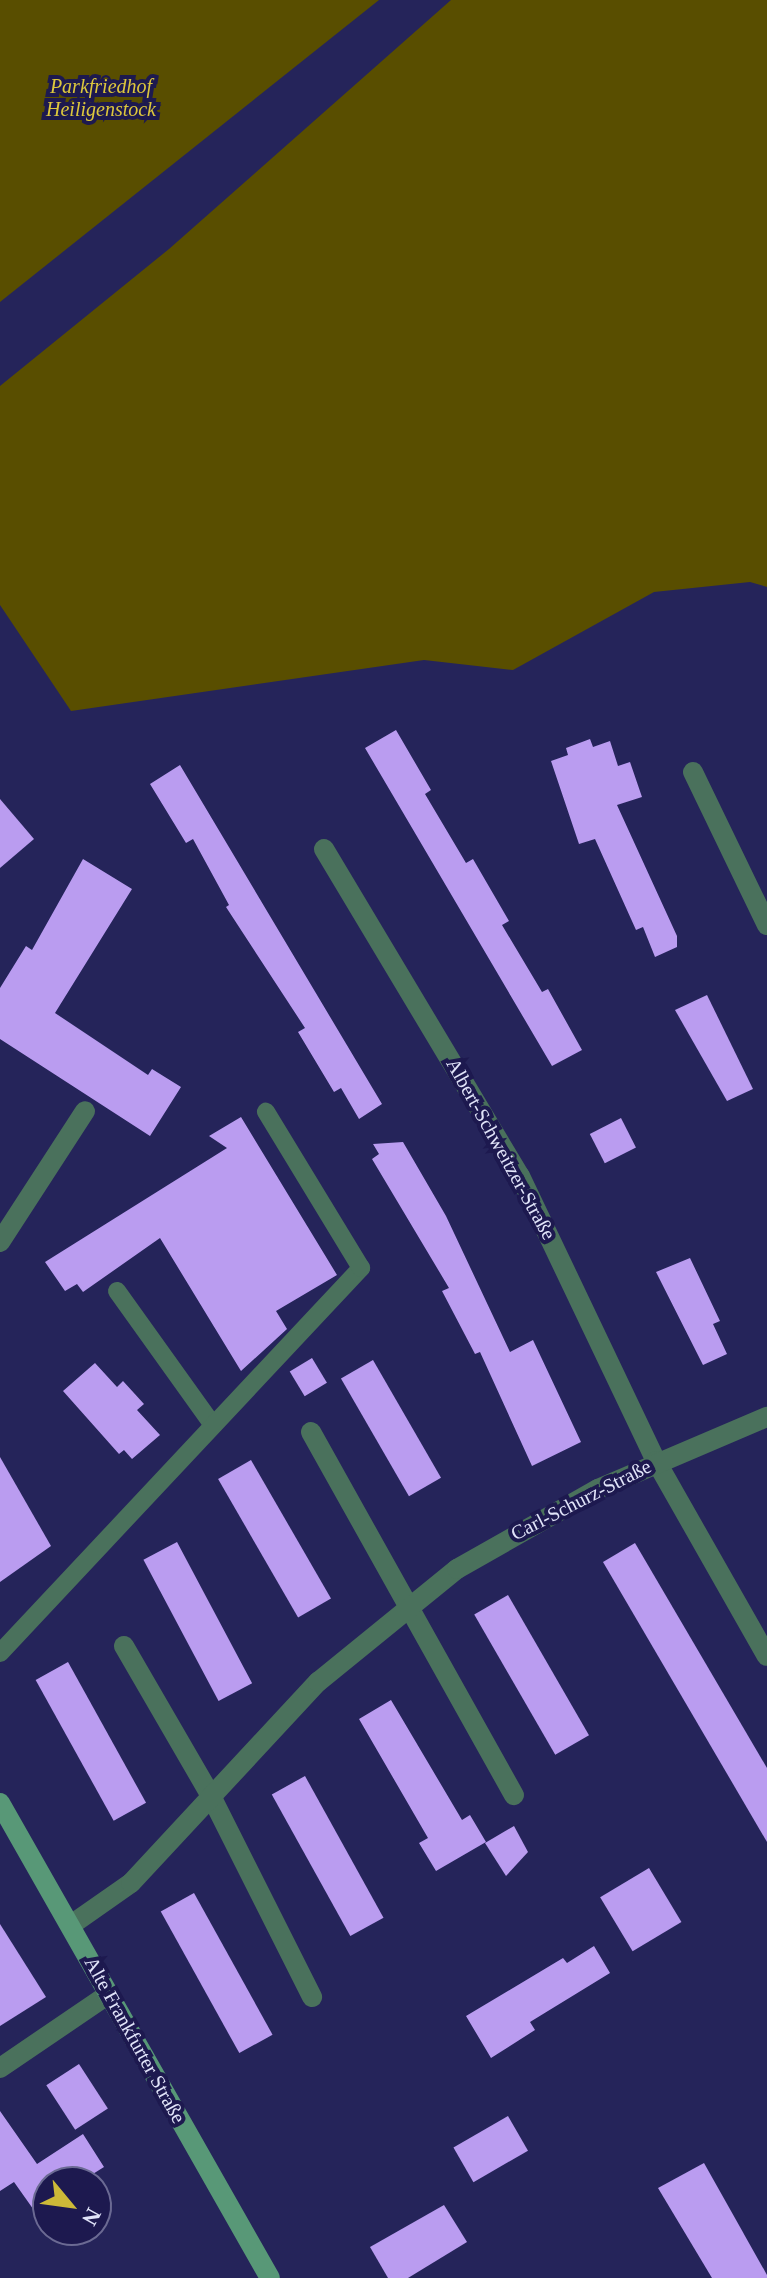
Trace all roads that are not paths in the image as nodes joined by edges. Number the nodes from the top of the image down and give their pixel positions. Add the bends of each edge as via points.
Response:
1 (693, 772) dead end
2 (324, 849) dead end
3 (767, 925) edge
4 (85, 1111) dead end
5 (266, 1112) dead end
6 (0, 1242) edge
7 (117, 1291) dead end
8 (767, 1417) edge
9 (213, 1425) junction
10 (311, 1432) dead end
11 (656, 1461) junction
12 (408, 1605) junction
13 (124, 1646) dead end
14 (0, 1653) edge
15 (767, 1656) edge
16 (514, 1795) dead end
17 (211, 1796) junction
18 (0, 1803) edge
19 (71, 1925) junction
20 (109, 1994) junction
21 (312, 1997) dead end
22 (0, 2068) edge
23 (270, 2278) edge

1 - 3 street
2 - 11 street, Albert-Schweitzer-Straße via 520,1176
4 - 6 street
5 - 9 lane via 361,1268
7 - 9 lane
8 - 11 street, Carl-Schurz-Straße
9 - 14 lane
10 - 12 street
11 - 12 street, Carl-Schurz-Straße via 509,1537
11 - 15 street, Albert-Schweitzer-Straße
12 - 16 street
12 - 17 street, Carl-Schurz-Straße via 318,1682
13 - 17 street
17 - 19 street, Carl-Schurz-Straße via 131,1883
17 - 21 street
18 - 19 street, Alte Frankfurter Straße
19 - 20 street, Alte Frankfurter Straße
20 - 22 street
20 - 23 street, Alte Frankfurter Straße

